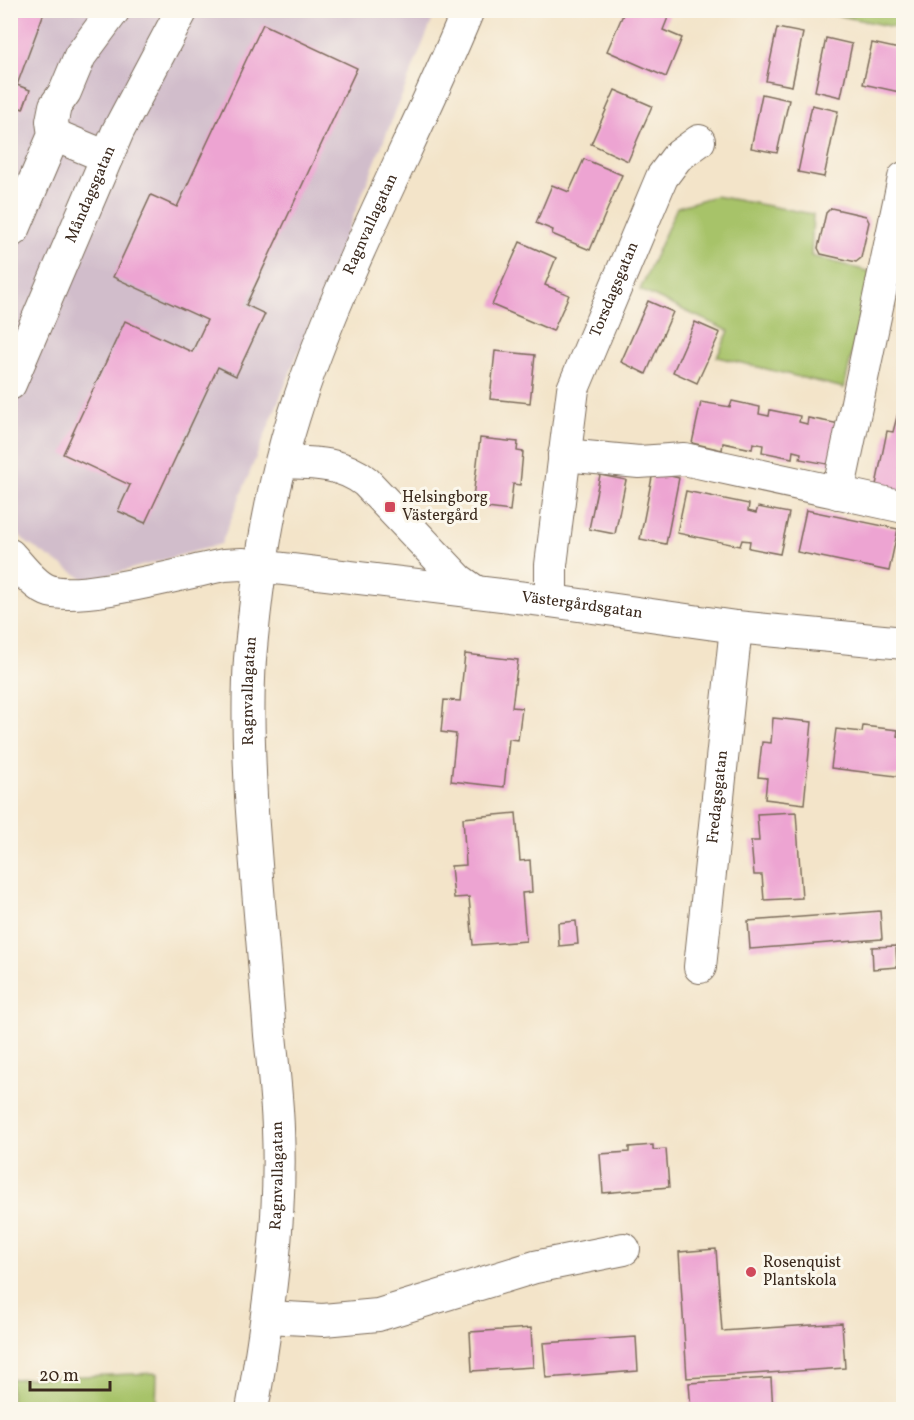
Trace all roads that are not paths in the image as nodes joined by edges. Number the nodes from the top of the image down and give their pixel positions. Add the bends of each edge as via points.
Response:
1 (114, 10) edge
2 (182, 10) edge
3 (468, 10) edge
4 (54, 135) junction
5 (699, 141) dead end
6 (107, 157) junction
7 (903, 178) edge
8 (10, 232) edge
9 (10, 384) edge
10 (564, 455) junction
11 (282, 462) junction
12 (838, 493) junction
13 (903, 507) edge
14 (10, 555) edge
15 (262, 565) junction
16 (476, 592) junction
17 (551, 601) junction
18 (736, 627) junction
19 (903, 643) edge
20 (700, 967) dead end
21 (624, 1249) dead end
22 (268, 1317) junction
23 (252, 1410) edge

1 - 4 street via 80,56 55,106
2 - 6 street, Måndagsgatan
3 - 11 street, Ragnvallagatan via 414,136 365,235 317,351
4 - 6 street
4 - 8 street
5 - 10 street, Torsdagsgatan via 676,157 662,177 573,389
6 - 9 street, Måndagsgatan
7 - 12 street
10 - 12 street via 639,462 684,459
10 - 17 street, Torsdagsgatan via 551,565
11 - 15 street, Ragnvallagatan
11 - 16 street via 326,464 354,473 459,580
12 - 13 street
14 - 15 street via 45,589 68,594 224,565
15 - 16 street, Västergårdsgatan
15 - 22 street, Ragnvallagatan via 250,660 248,738 278,1129 277,1221
16 - 17 street, Västergårdsgatan
17 - 18 street, Västergårdsgatan
18 - 19 street, Västergårdsgatan
18 - 20 street, Fredagsgatan
21 - 22 street via 535,1267 378,1315 323,1320
22 - 23 street, Ragnvallagatan

